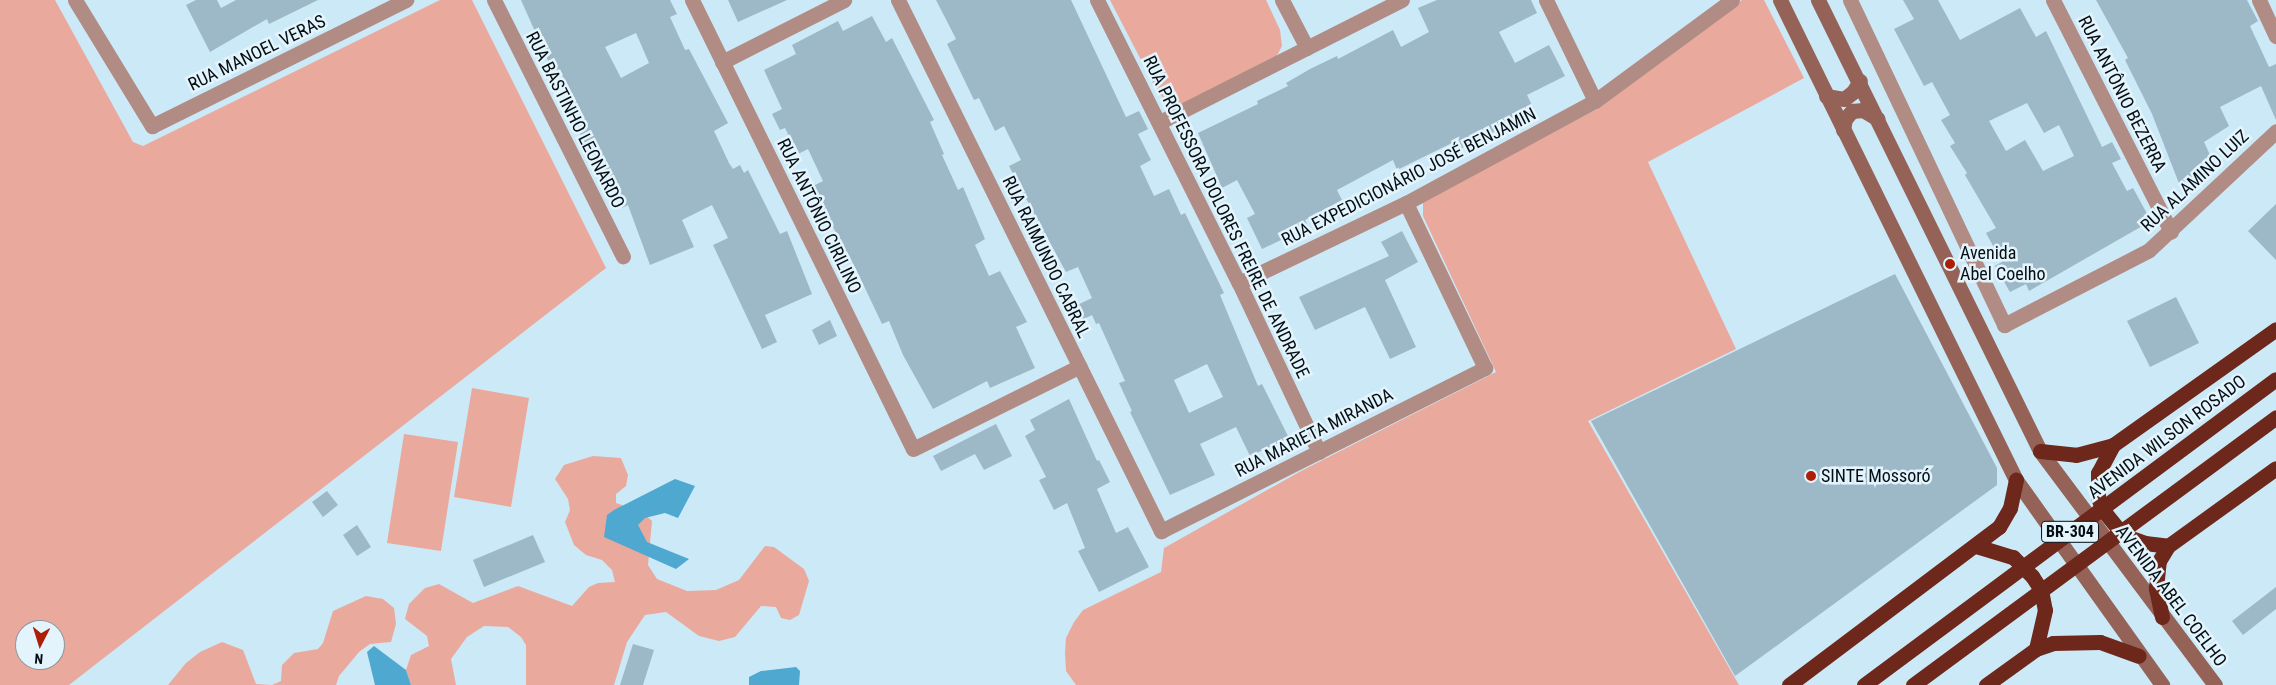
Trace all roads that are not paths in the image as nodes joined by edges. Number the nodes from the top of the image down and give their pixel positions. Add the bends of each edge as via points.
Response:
1 (75, 0) edge
2 (406, 0) edge
3 (494, 0) edge
4 (692, 0) edge
5 (844, 0) edge
6 (898, 0) edge
7 (1097, 0) edge
8 (1282, 0) edge
9 (1402, 0) edge
10 (1546, 0) edge
11 (1732, 0) edge
12 (1780, 0) edge
13 (1818, 0) edge
14 (1850, 0) edge
15 (2053, 0) edge
16 (2259, 0) edge
17 (2276, 36) edge
18 (1307, 48) junction
19 (722, 62) junction
20 (1860, 81) junction
21 (1826, 96) junction
22 (1595, 101) junction
23 (1878, 119) junction
24 (1160, 122) junction
25 (1843, 130) junction
26 (2276, 130) edge
27 (1406, 202) junction
28 (2171, 232) junction
29 (623, 256) dead end
30 (1239, 283) junction
31 (2276, 329) edge
32 (1080, 366) junction
33 (2276, 379) edge
34 (2276, 417) edge
35 (2113, 445) junction
36 (2040, 451) junction
37 (1319, 452) junction
38 (2276, 468) edge
39 (2016, 480) junction
40 (1161, 531) joint
41 (1976, 546) junction
42 (2168, 546) junction
43 (2162, 617) junction
44 (2036, 649) junction
45 (2139, 656) junction
46 (1789, 685) edge
47 (1864, 685) edge
48 (1913, 685) edge
49 (1986, 685) edge
50 (2162, 685) edge
51 (2215, 685) edge

1 - 2 street, RUA MANOEL VERAS via 152,126
3 - 29 street, RUA BASTINHO LEONARDO
4 - 19 street, RUA ANTÔNIO CIRILINO
5 - 19 street
6 - 32 street, RUA RAIMUNDO CABRAL
7 - 24 street, RUA PROFESSORA DOLORES FREIRE DE ANDRADE
8 - 18 street
9 - 18 street
10 - 22 street
11 - 22 street, RUA EXPEDICIONÁRIO JOSÉ BENJAMIN
12 - 21 street
13 - 20 street, AVENIDA ABEL COELHO
14 - 28 street, RUA ALAMINO LUIZ via 2004,325 2149,250
15 - 28 street, RUA ANTÔNIO BEZERRA
16 - 17 street
18 - 24 street
19 - 32 street, RUA ANTÔNIO CIRILINO via 913,449
20 - 21 street via 1844,98
20 - 23 street, AVENIDA ABEL COELHO
21 - 25 street
22 - 27 street, RUA EXPEDICIONÁRIO JOSÉ BENJAMIN
23 - 25 street via 1863,110 1852,111 1845,119
23 - 36 street, AVENIDA ABEL COELHO via 1950,264 1982,339
24 - 30 street, RUA PROFESSORA DOLORES FREIRE DE ANDRADE
25 - 39 street
26 - 28 street, RUA ALAMINO LUIZ
27 - 30 street, RUA EXPEDICIONÁRIO JOSÉ BENJAMIN
27 - 37 street, RUA MARIETA MIRANDA via 1485,368
30 - 37 street, RUA PROFESSORA DOLORES FREIRE DE ANDRADE
31 - 35 highway
32 - 40 street, RUA RAIMUNDO CABRAL
33 - 47 highway, AVENIDA WILSON ROSADO / BR-304, bridge
34 - 48 highway, BR-304, bridge
35 - 36 highway via 2076,455
35 - 42 highway via 2098,473 2102,509 2123,535 2145,543
36 - 43 street, AVENIDA ABEL COELHO
37 - 40 street, RUA MARIETA MIRANDA
38 - 42 highway
39 - 41 highway via 2010,508 1999,527
39 - 45 street
41 - 44 highway via 2014,557 2023,564 2041,590 2045,620
41 - 46 highway
42 - 43 highway via 2159,562 2156,588
43 - 51 street, AVENIDA ABEL COELHO
44 - 45 highway via 2059,642 2083,640 2100,642
44 - 49 highway
45 - 50 street

